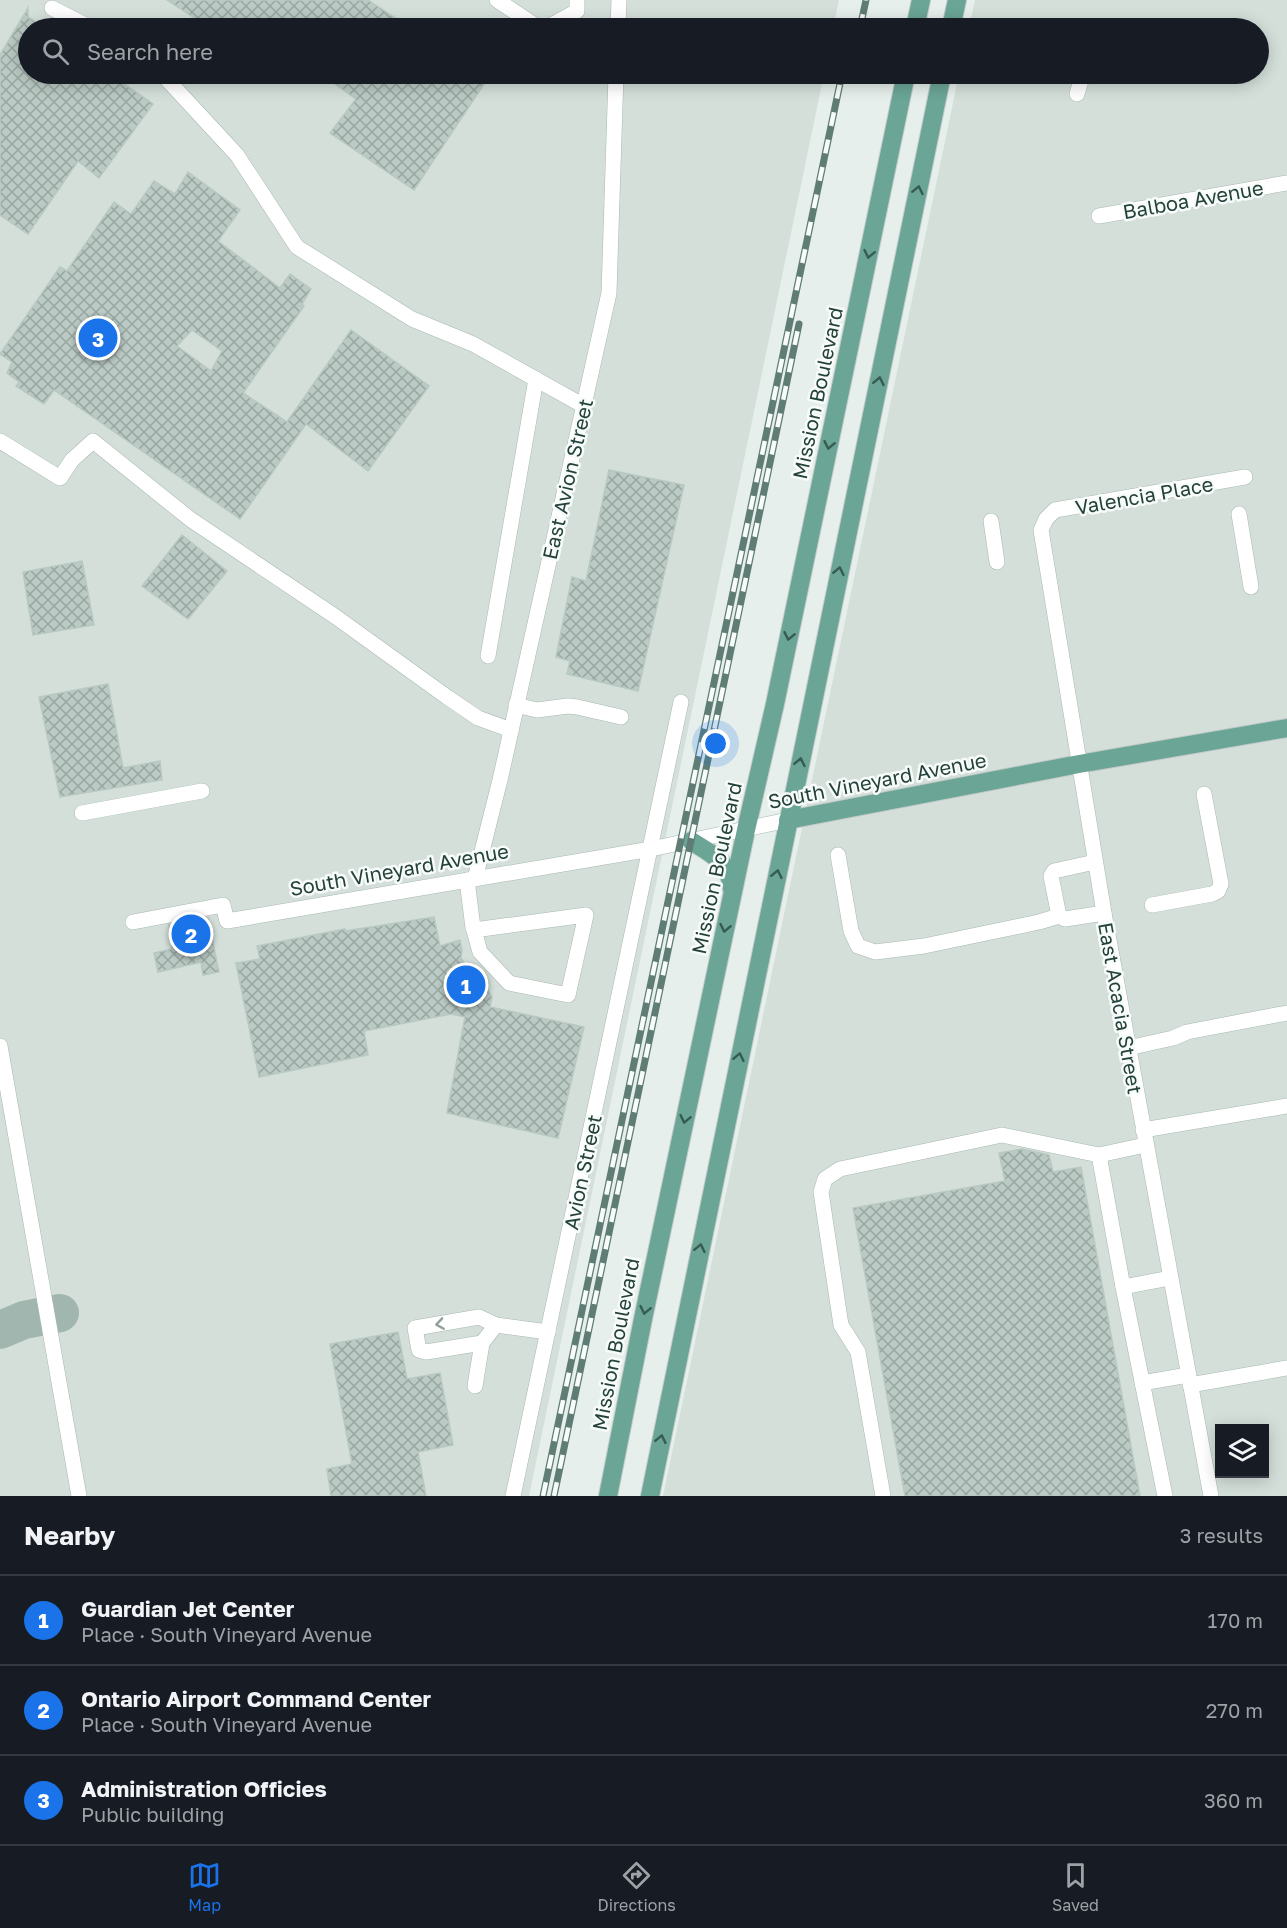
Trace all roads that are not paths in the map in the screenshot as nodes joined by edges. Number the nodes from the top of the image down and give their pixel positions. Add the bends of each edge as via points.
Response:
1 (497, 0) edge
2 (578, 0) edge
3 (619, 0) edge
4 (921, 0) edge
5 (957, 0) edge
6 (52, 8) dead end
7 (72, 18) edge
8 (524, 18) edge
9 (564, 18) edge
10 (618, 18) edge
11 (917, 18) edge
12 (953, 18) edge
13 (171, 84) edge
14 (616, 84) edge
15 (904, 84) edge
16 (940, 84) edge
17 (1080, 84) edge
18 (1077, 94) dead end
19 (1287, 183) edge
20 (1100, 216) dead end
21 (536, 379) junction
22 (584, 406) junction
23 (0, 441) edge
24 (1245, 477) dead end
25 (1239, 514) dead end
26 (1046, 519) joint
27 (991, 521) dead end
28 (998, 562) dead end
29 (1251, 587) dead end
30 (488, 656) dead end
31 (681, 702) dead end
32 (516, 705) junction
33 (621, 717) dead end
34 (1287, 728) edge
35 (511, 730) junction
36 (1079, 764) junction
37 (202, 791) dead end
38 (1203, 792) dead end
39 (82, 813) dead end
40 (788, 820) junction
41 (746, 830) junction
42 (691, 841) junction
43 (651, 849) junction
44 (838, 855) dead end
45 (1095, 862) junction
46 (471, 879) junction
47 (732, 895) junction
48 (1152, 905) dead end
49 (1104, 913) junction
50 (1059, 916) junction
51 (133, 922) dead end
52 (474, 930) junction
53 (1287, 1013) edge
54 (0, 1046) edge
55 (1128, 1048) junction
56 (1287, 1106) edge
57 (1144, 1138) junction
58 (1099, 1155) junction
59 (1170, 1278) junction
60 (1123, 1287) junction
61 (496, 1325) junction
62 (548, 1332) junction
63 (482, 1343) junction
64 (1287, 1368) edge
65 (1189, 1380) junction
66 (1142, 1383) junction
67 (475, 1386) dead end
68 (80, 1496) edge
69 (513, 1496) edge
70 (608, 1496) edge
71 (650, 1496) edge
72 (883, 1496) edge
73 (1165, 1496) edge
74 (1211, 1496) edge

1 - 8 street
2 - 9 street via 577,11
3 - 10 street
4 - 11 main road
5 - 12 main road
6 - 7 street
13 - 21 street via 237,155 297,248 412,319 473,345
14 - 22 street, East Avion Street via 609,293
15 -> 41 main road, Mission Boulevard via 776,704
40 -> 16 main road
17 - 18 street
19 - 20 street, Balboa Avenue
21 - 22 street
21 - 30 street
22 - 32 street, East Avion Street
23 - 35 street via 60,478 72,460 93,441 188,517 447,697 478,718
24 - 26 street, Valencia Place via 1055,510
25 - 29 street
26 - 36 street, East Acacia Street via 1041,530
27 - 28 street
31 - 43 street, Avion Street
32 - 33 street via 537,710 578,707
32 - 35 street, East Avion Street
34 - 36 main road, South Vineyard Avenue
35 - 46 street, East Avion Street
36 - 40 main road, South Vineyard Avenue
36 - 45 street, East Acacia Street
37 - 39 street
38 - 48 street via 1221,884 1218,891
40 - 41 street, South Vineyard Avenue
71 -> 40 main road
41 - 42 street, South Vineyard Avenue
41 - 47 main road, Mission Boulevard
42 - 43 street, South Vineyard Avenue
42 - 47 main road via 728,870
43 - 46 street, South Vineyard Avenue
43 - 62 street, Avion Street
44 - 50 street via 851,931 858,946 875,952 924,946
45 - 49 street, East Acacia Street
45 - 50 street via 1054,871 1051,876
46 - 51 street, South Vineyard Avenue via 227,921 224,905
46 - 52 street
47 -> 70 main road, Mission Boulevard
49 - 50 street via 1065,919
49 - 55 street, East Acacia Street
52 - 52 street via 480,952 509,983 568,995 586,915
53 - 55 street
54 - 68 street
55 - 57 street, East Acacia Street
56 - 57 street
57 - 58 street
57 - 59 street, East Acacia Street
58 - 60 street
58 - 72 street via 1002,1135 840,1169 825,1179 820,1192 841,1326 858,1352
59 - 60 street
59 - 65 street, East Acacia Street
60 - 66 street
61 - 62 street
61 - 63 street
61 -> 63 street via 479,1317 415,1328 419,1350 426,1352
62 - 69 street, Avion Street
63 - 67 street
64 - 65 street
65 - 66 street
65 - 74 street, East Acacia Street
66 - 73 street

